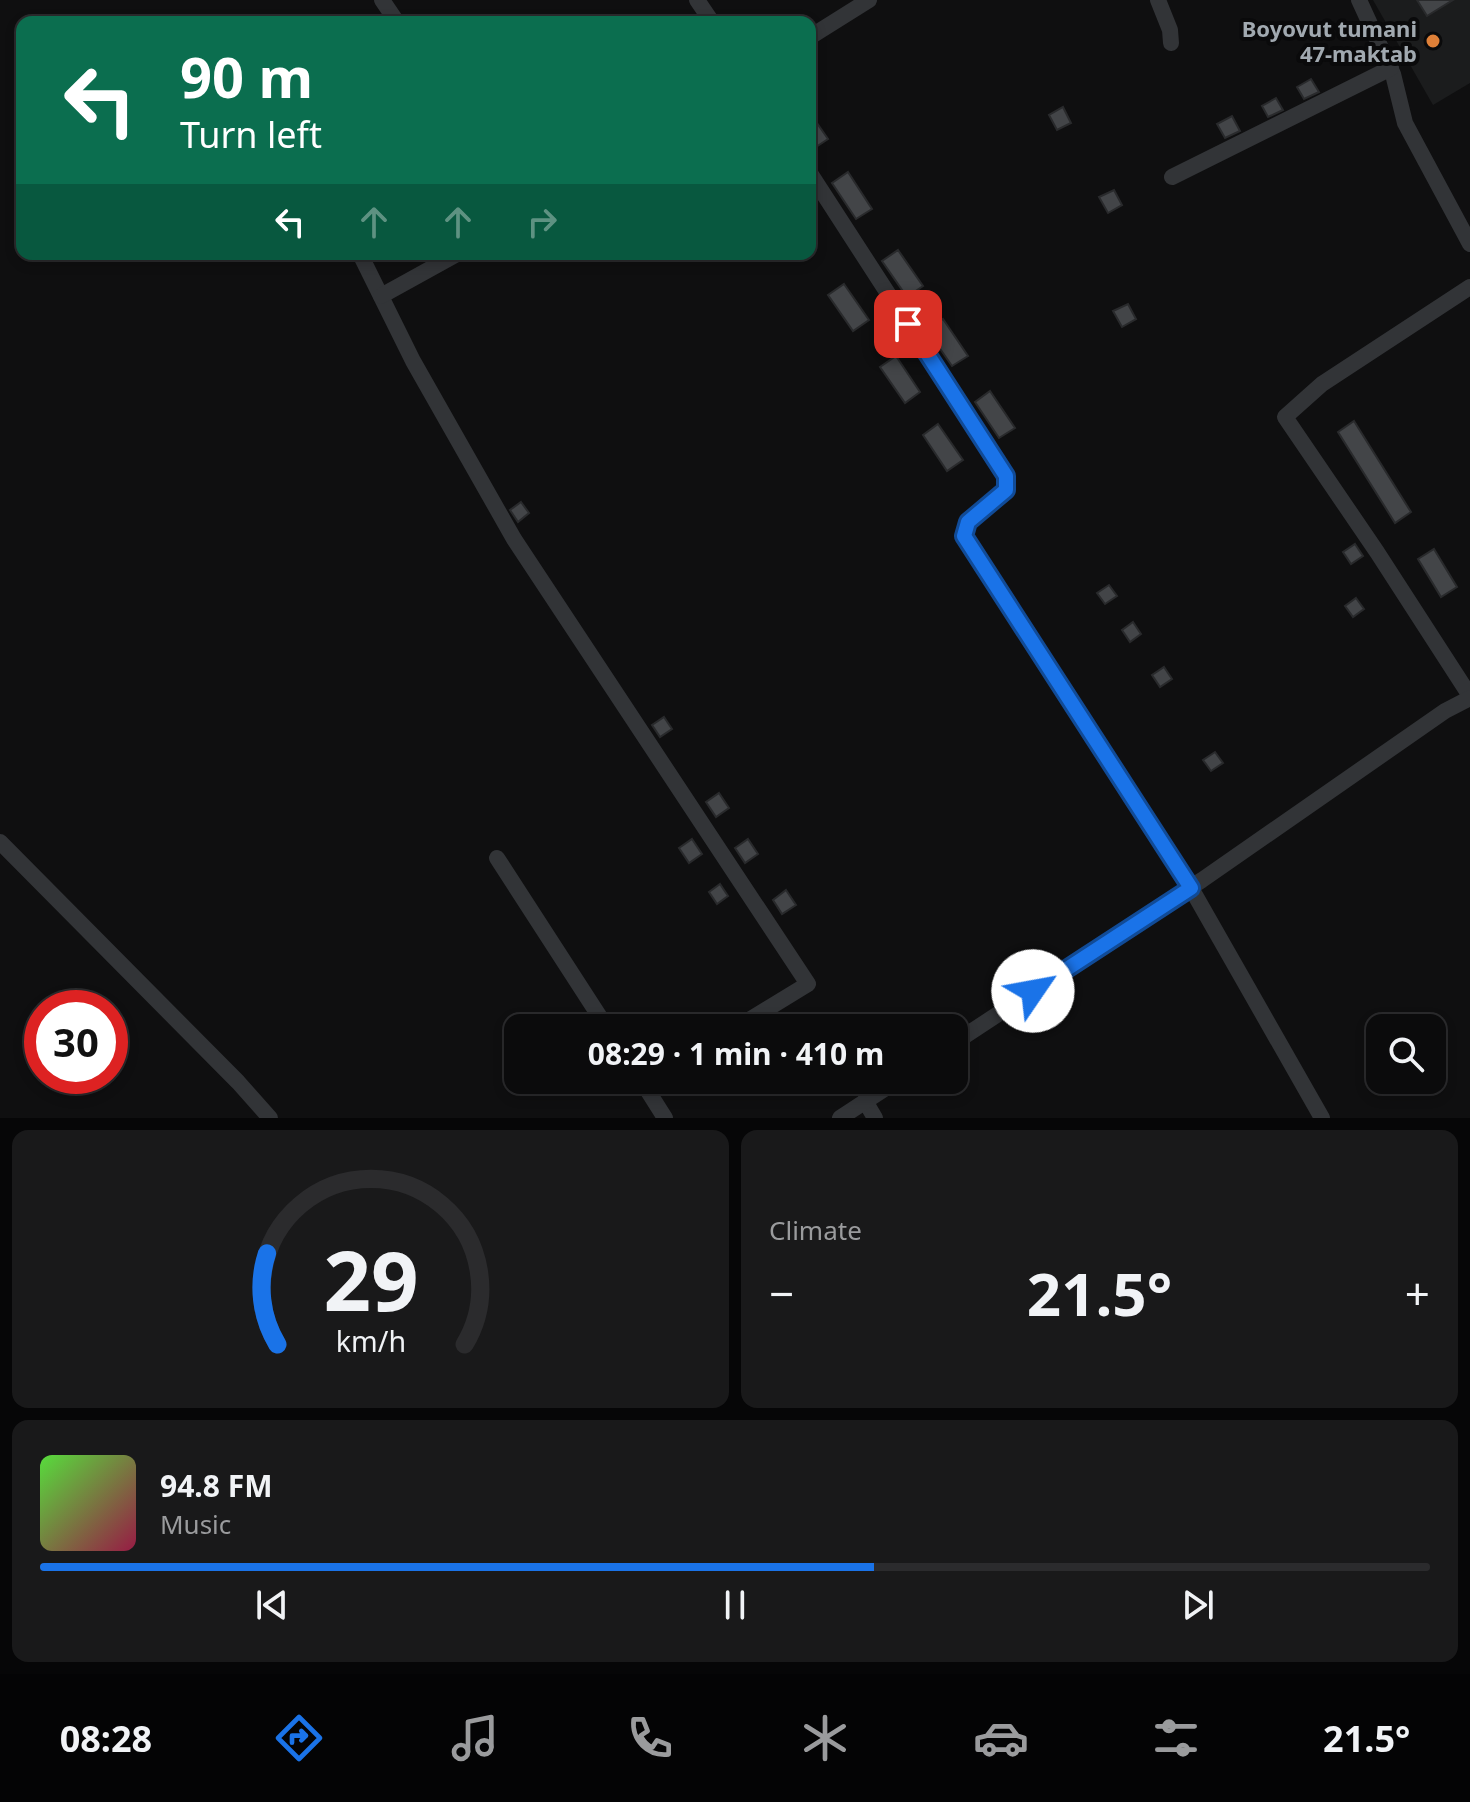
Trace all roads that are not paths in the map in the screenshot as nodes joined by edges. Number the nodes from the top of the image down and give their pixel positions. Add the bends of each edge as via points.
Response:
1 (869, 0) edge
2 (1158, 0) edge
3 (1359, 0) edge
4 (816, 33) edge
5 (1171, 43) dead end
6 (1391, 68) junction
7 (1172, 177) dead end
8 (816, 182) edge
9 (1470, 244) edge
10 (363, 260) edge
11 (446, 260) edge
12 (1470, 287) edge
13 (381, 296) junction
14 (1470, 697) edge
15 (0, 842) edge
16 (497, 858) dead end
17 (1191, 888) junction
18 (598, 1014) edge
19 (759, 1014) edge
20 (968, 1034) edge
21 (652, 1094) edge
22 (876, 1094) edge
23 (865, 1101) junction
24 (270, 1118) edge
25 (665, 1118) edge
26 (840, 1118) edge
27 (875, 1118) edge
28 (1322, 1118) edge

1 - 4 street
2 - 5 street
3 - 6 street
6 - 7 street
6 - 9 street via 1405,123
8 - 17 street via 1006,476 1006,490 968,522 964,536
10 - 13 street
11 - 13 street
12 - 14 street via 1322,384 1285,417
13 - 19 street via 514,539 808,984
14 - 17 street
15 - 24 street
16 - 18 street
17 - 20 street
17 - 28 street
21 - 25 street
22 - 23 street
23 - 26 street
23 - 27 street

